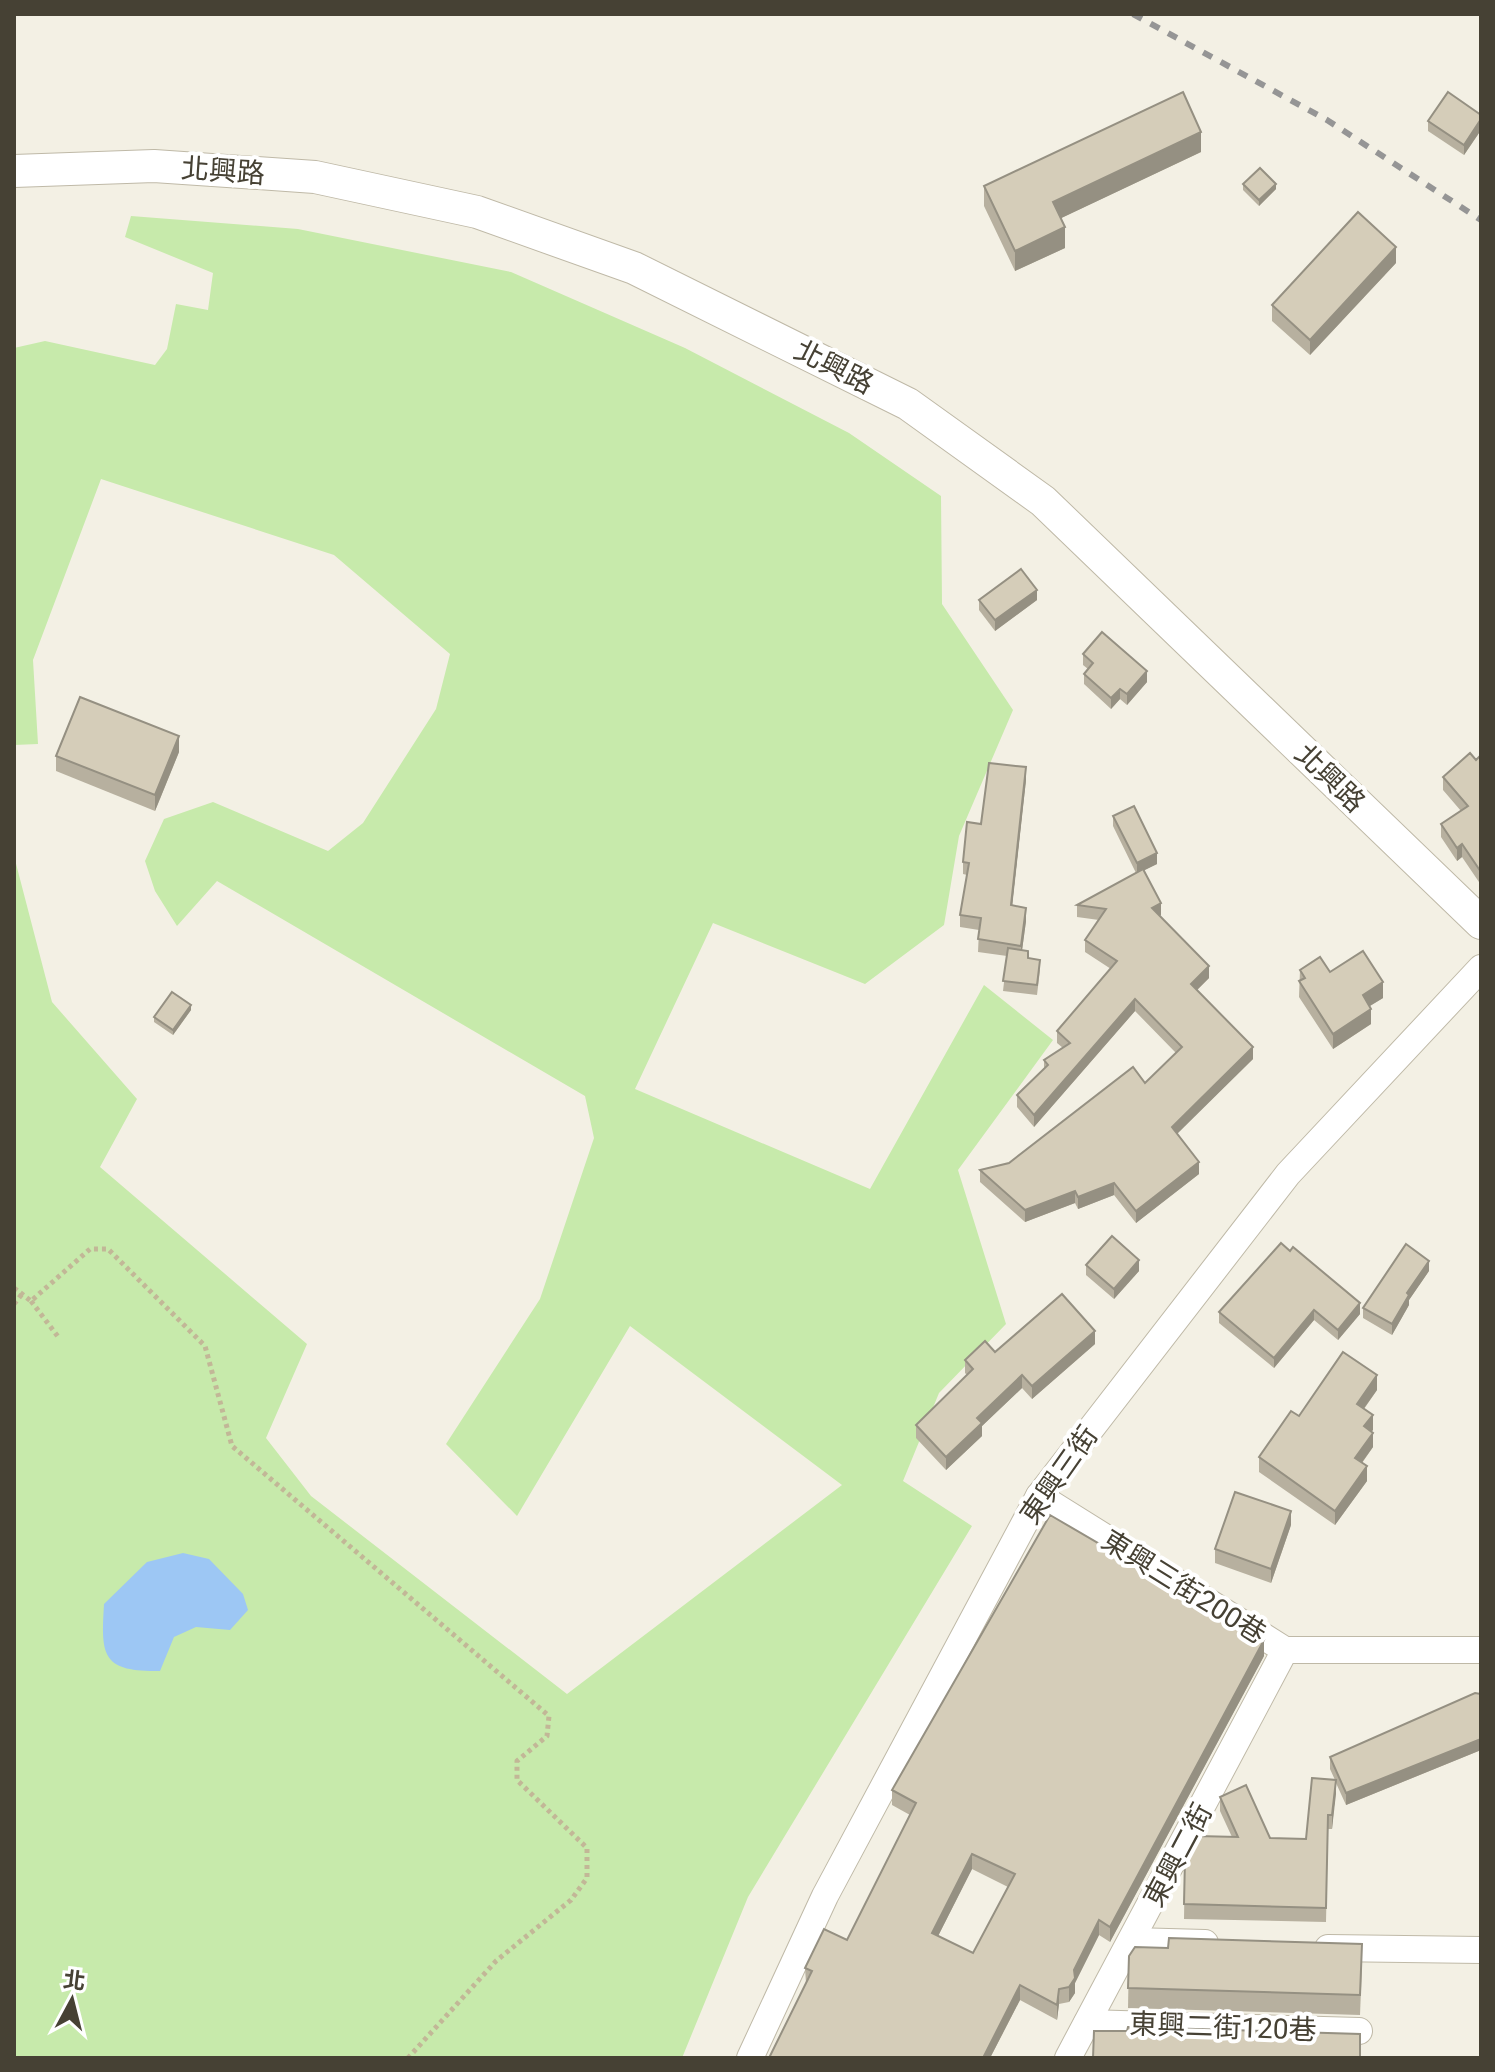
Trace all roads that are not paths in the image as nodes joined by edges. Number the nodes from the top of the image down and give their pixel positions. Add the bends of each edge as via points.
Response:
1 (14, 171) edge
2 (1481, 923) edge
3 (1481, 968) edge
4 (1039, 1496) junction
5 (1285, 1650) junction
6 (1481, 1650) edge
7 (1132, 1941) junction
8 (1226, 1944) edge
9 (1303, 1947) edge
10 (1481, 1950) edge
11 (1087, 2023) junction
12 (1359, 2031) edge
13 (750, 2058) edge
14 (1068, 2058) edge

1 - 2 street, 北興路 via 154,166 315,177 477,212 634,268 908,404 1043,501
3 - 4 street, 東興三街 via 1288,1174
4 - 5 street, 東興三街200巷
4 - 13 street, 東興三街 via 825,1896
5 - 6 street, 東興三街200巷
5 - 7 street, 東興二街
7 - 8 street
7 - 11 street, 東興二街
9 - 10 street
11 - 12 street, 東興二街120巷
11 - 14 street, 東興二街

